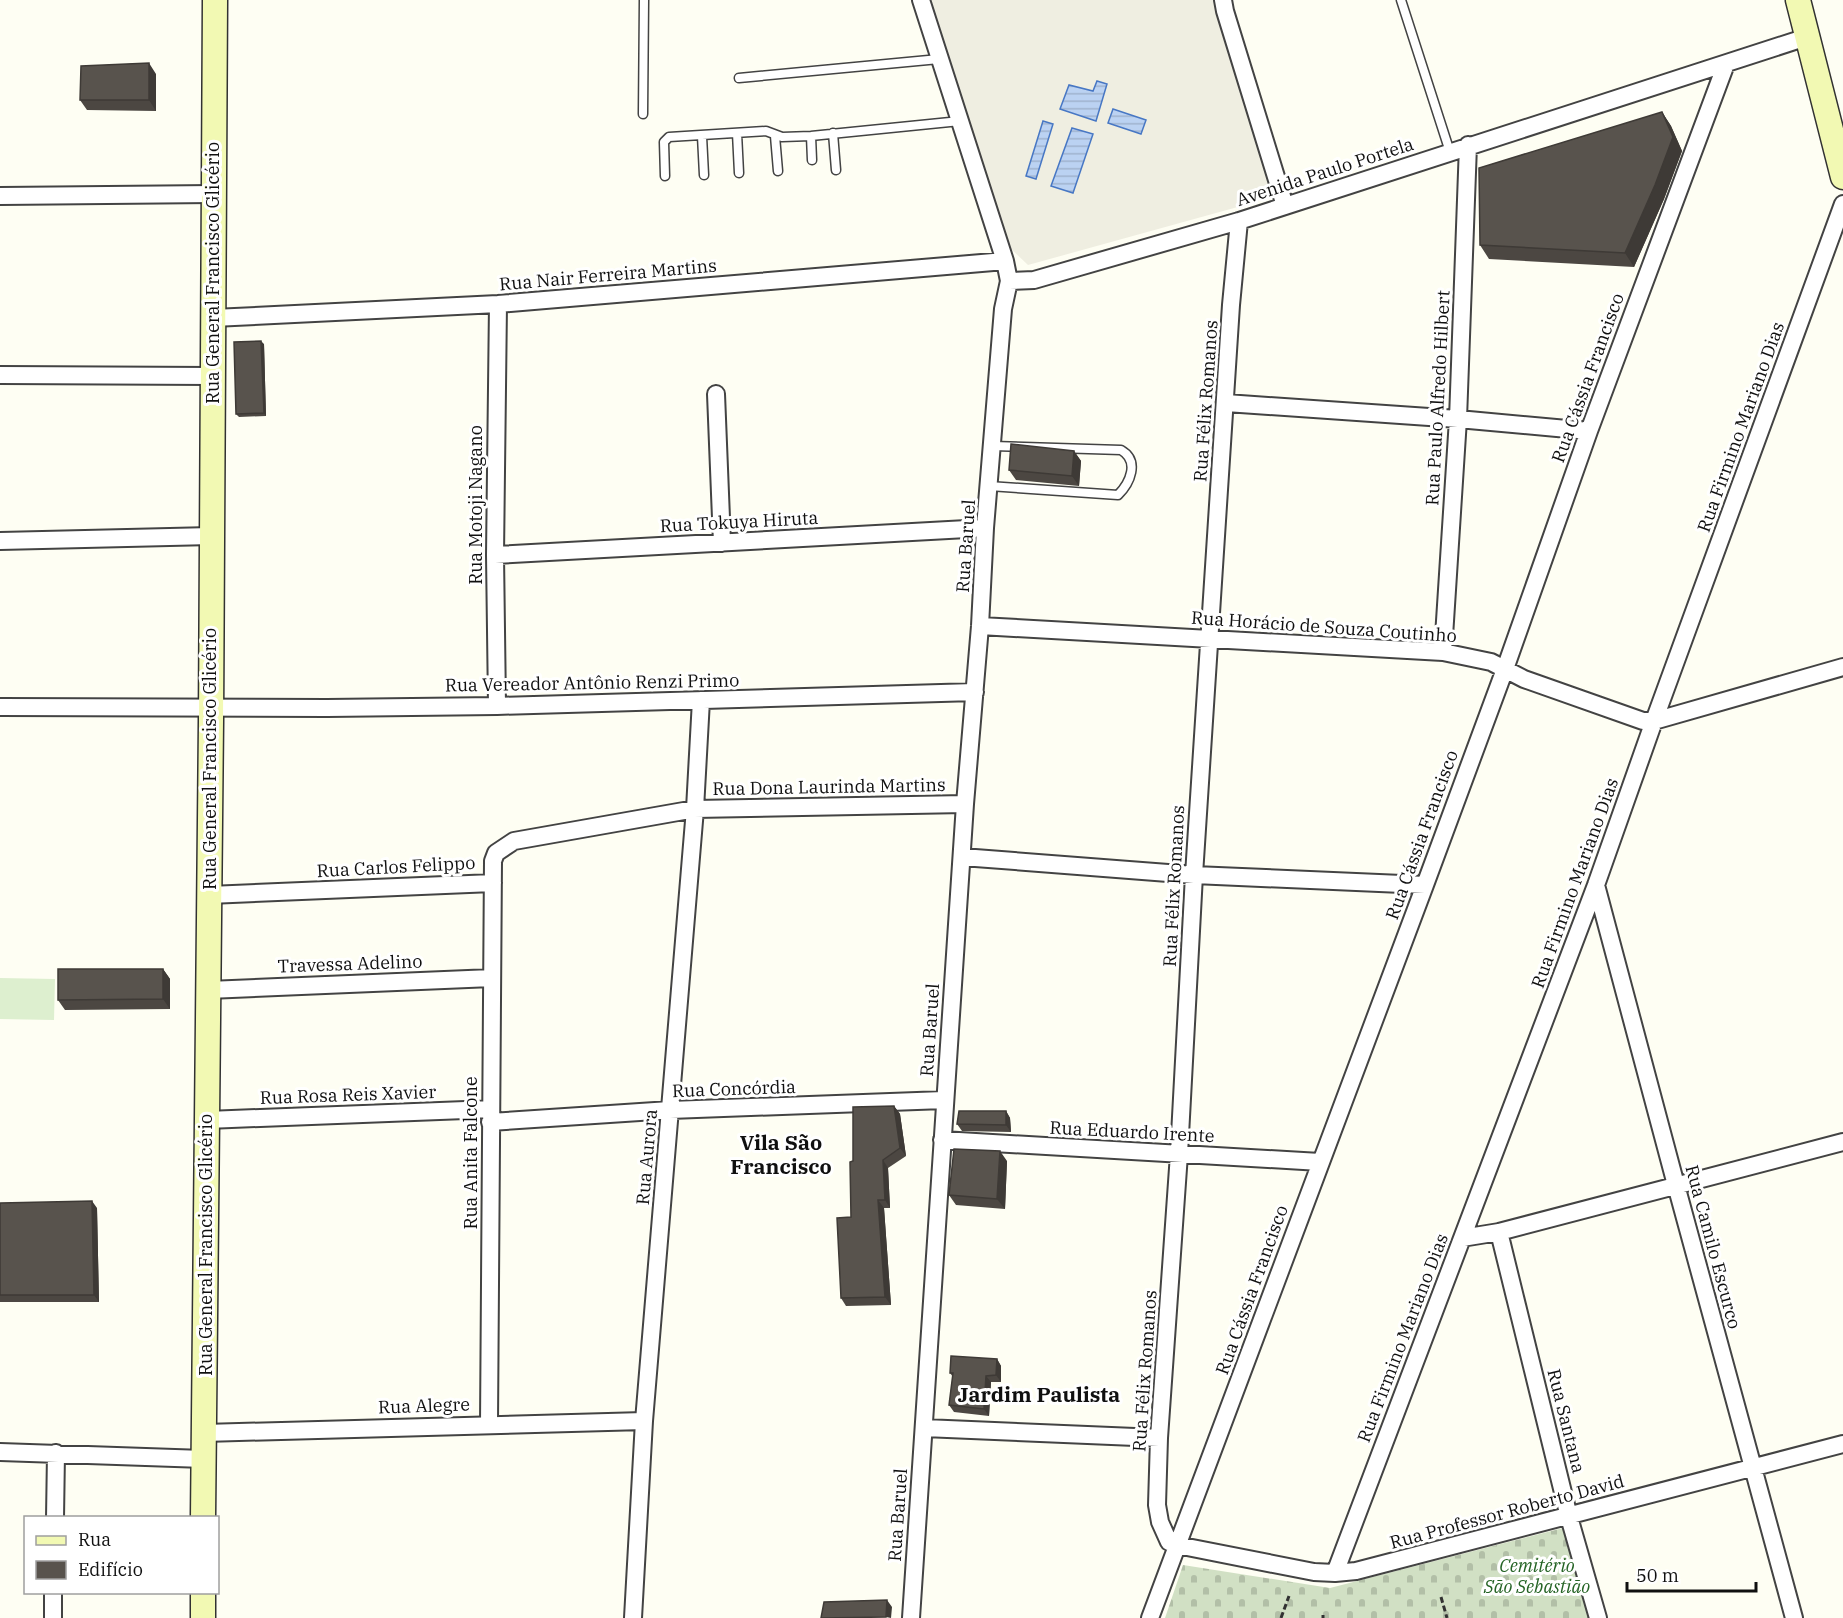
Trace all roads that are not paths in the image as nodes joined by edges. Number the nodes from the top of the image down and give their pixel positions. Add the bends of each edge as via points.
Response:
1 (215, 0) edge
2 (644, 0) edge
3 (921, 0) edge
4 (1223, 0) edge
5 (1401, 0) edge
6 (1798, 0) edge
7 (1807, 37) junction
8 (939, 59) junction
9 (1726, 64) junction
10 (739, 78) dead end
11 (643, 114) dead end
12 (960, 121) junction
13 (737, 133) junction
14 (833, 133) junction
15 (702, 136) junction
16 (775, 136) junction
17 (811, 136) junction
18 (1468, 145) junction
19 (1450, 152) junction
20 (812, 159) dead end
21 (836, 170) dead end
22 (778, 171) dead end
23 (740, 173) dead end
24 (704, 175) dead end
25 (665, 176) dead end
26 (1843, 177) edge
27 (214, 194) junction
28 (0, 196) edge
29 (1843, 204) edge
30 (1286, 206) junction
31 (1239, 221) junction
32 (1005, 261) junction
33 (1009, 281) junction
34 (498, 304) junction
35 (213, 318) junction
36 (0, 375) edge
37 (213, 376) junction
38 (716, 394) dead end
39 (1226, 403) junction
40 (1458, 419) junction
41 (1589, 431) junction
42 (993, 446) junction
43 (989, 486) junction
44 (985, 528) junction
45 (212, 536) junction
46 (0, 541) edge
47 (722, 543) junction
48 (495, 555) junction
49 (980, 626) junction
50 (1209, 639) junction
51 (1443, 652) junction
52 (1843, 667) edge
53 (1505, 669) junction
54 (975, 692) junction
55 (701, 700) junction
56 (497, 706) junction
57 (0, 707) edge
58 (211, 708) junction
59 (1654, 721) junction
60 (965, 804) junction
61 (694, 809) junction
62 (962, 857) junction
63 (1194, 875) junction
64 (493, 883) junction
65 (1425, 885) junction
66 (1596, 885) junction
67 (209, 895) junction
68 (492, 978) junction
69 (208, 990) junction
70 (944, 1100) junction
71 (670, 1110) junction
72 (491, 1115) junction
73 (207, 1120) junction
74 (942, 1140) junction
75 (1843, 1142) edge
76 (1179, 1154) junction
77 (1320, 1162) junction
78 (1676, 1185) junction
79 (1499, 1232) junction
80 (1462, 1238) junction
81 (644, 1421) junction
82 (489, 1424) junction
83 (924, 1428) junction
84 (204, 1433) junction
85 (1159, 1438) junction
86 (1843, 1444) edge
87 (0, 1452) edge
88 (56, 1453) junction
89 (204, 1459) junction
90 (1753, 1467) junction
91 (55, 1516) edge
92 (203, 1516) edge
93 (1569, 1517) junction
94 (1177, 1545) junction
95 (1335, 1573) junction
96 (53, 1594) edge
97 (203, 1594) edge
98 (52, 1618) edge
99 (202, 1618) edge
100 (633, 1618) edge
101 (911, 1618) edge
102 (1150, 1618) edge
103 (1598, 1618) edge
104 (1794, 1618) edge

1 - 27 main road, Rua General Francisco Glicério
2 - 11 lane
3 - 8 street
4 - 30 street
5 - 19 lane
6 - 7 main road
7 - 9 street, Avenida Paulo Portela
7 - 26 main road
8 - 10 lane
8 - 12 street
9 - 18 street, Avenida Paulo Portela
9 - 41 street, Rua Cássia Francisco
12 - 14 lane
12 - 32 street
13 - 15 lane
13 - 16 lane via 766,131
13 - 23 lane
14 - 17 lane
14 - 21 lane
15 - 24 lane
15 - 25 lane via 666,139
16 - 17 lane
16 - 22 lane
17 - 20 lane
18 - 19 street, Avenida Paulo Portela
18 - 40 street, Rua Paulo Alfredo Hilbert
19 - 30 street, Avenida Paulo Portela
27 - 28 street
27 - 35 main road, Rua General Francisco Glicério
29 - 59 street, Rua Firmino Mariano Dias
30 - 31 street, Avenida Paulo Portela
31 - 33 street, Avenida Paulo Portela via 1034,280
31 - 39 street, Rua Félix Romanos
32 - 33 street
32 - 34 street, Rua Nair Ferreira Martins
33 - 42 street via 1003,309
34 - 35 street, Rua Nair Ferreira Martins
34 - 48 street, Rua Motoji Nagano
35 - 37 main road, Rua General Francisco Glicério
36 - 37 street
37 - 45 main road, Rua General Francisco Glicério
38 - 47 street
39 - 40 street
39 - 50 street, Rua Félix Romanos
40 - 41 street
40 - 51 street, Rua Paulo Alfredo Hilbert
41 - 53 street, Rua Cássia Francisco
42 - 43 street, Rua Baruel
42 - 43 lane via 1122,450 1132,461 1131,475 1127,487 1118,495
43 - 44 street, Rua Baruel
44 - 47 street, Rua Tokuya Hiruta
44 - 49 street, Rua Baruel
45 - 46 street
45 - 58 main road, Rua General Francisco Glicério
47 - 48 street, Rua Tokuya Hiruta
48 - 56 street, Rua Motoji Nagano
49 - 50 street, Rua Horácio de Souza Coutinho
49 - 54 street, Rua Baruel
50 - 51 street, Rua Horácio de Souza Coutinho
50 - 63 street, Rua Félix Romanos
51 - 53 street, Rua Horácio de Souza Coutinho via 1476,657
52 - 59 street
53 - 59 street, Rua Horácio de Souza Coutinho via 1643,721
53 - 65 street, Rua Cássia Francisco
54 - 55 street, Rua Vereador Antônio Renzi Primo
54 - 60 street, Rua Baruel
55 - 56 street, Rua Vereador Antônio Renzi Primo
55 - 61 street, Rua Aurora
56 - 58 street, Rua Vereador Antônio Renzi Primo
57 - 58 street, Rua Vereador Antônio Renzi Primo
58 - 67 main road, Rua General Francisco Glicério
59 - 66 street, Rua Firmino Mariano Dias
60 - 61 street, Rua Dona Laurinda Martins
60 - 62 street, Rua Baruel
61 - 64 street, Rua Carlos Felippo via 514,842 496,853
61 - 71 street, Rua Aurora
62 - 63 street
62 - 70 street, Rua Baruel
63 - 65 street
63 - 76 street, Rua Félix Romanos
64 - 67 street, Rua Carlos Felippo
64 - 68 street, Rua Anita Falcone
65 - 77 street, Rua Cássia Francisco
66 - 78 street, Rua Camilo Escurco
66 - 80 street, Rua Firmino Mariano Dias
67 - 69 main road, Rua General Francisco Glicério
68 - 69 street, Travessa Adelino
68 - 72 street, Rua Anita Falcone
69 - 73 main road, Rua General Francisco Glicério
70 - 71 street, Rua Concórdia
70 - 74 street, Rua Baruel
71 - 72 street, Rua Concórdia
71 - 81 street, Rua Aurora
72 - 73 street, Rua Rosa Reis Xavier
72 - 82 street, Rua Anita Falcone
73 - 84 main road, Rua General Francisco Glicério
74 - 76 street, Rua Eduardo Irente
74 - 83 street, Rua Baruel
75 - 78 street
76 - 77 street, Rua Eduardo Irente
76 - 85 street, Rua Félix Romanos
77 - 94 street, Rua Cássia Francisco
78 - 79 street
78 - 90 street, Rua Camilo Escurco
79 - 80 street
79 - 93 street, Rua Santana
80 - 95 street, Rua Firmino Mariano Dias
81 - 82 street, Rua Alegre
81 - 100 street, Rua Aurora
82 - 84 street, Rua Alegre
83 - 85 street
83 - 101 street, Rua Baruel
84 - 89 main road, Rua General Francisco Glicério
85 - 94 street, Rua Félix Romanos via 1157,1505 1169,1542
86 - 90 street, Rua Professor Roberto David
87 - 88 street
88 - 89 street
88 - 91 street
89 - 92 main road, Rua General Francisco Glicério
90 - 93 street, Rua Professor Roberto David
90 - 104 street, Rua Camilo Escurco
93 - 95 street, Rua Professor Roberto David
93 - 103 street, Rua Santana
94 - 95 street, Rua Professor Roberto David
94 - 102 street, Rua Cássia Francisco
96 - 98 street
97 - 99 main road

